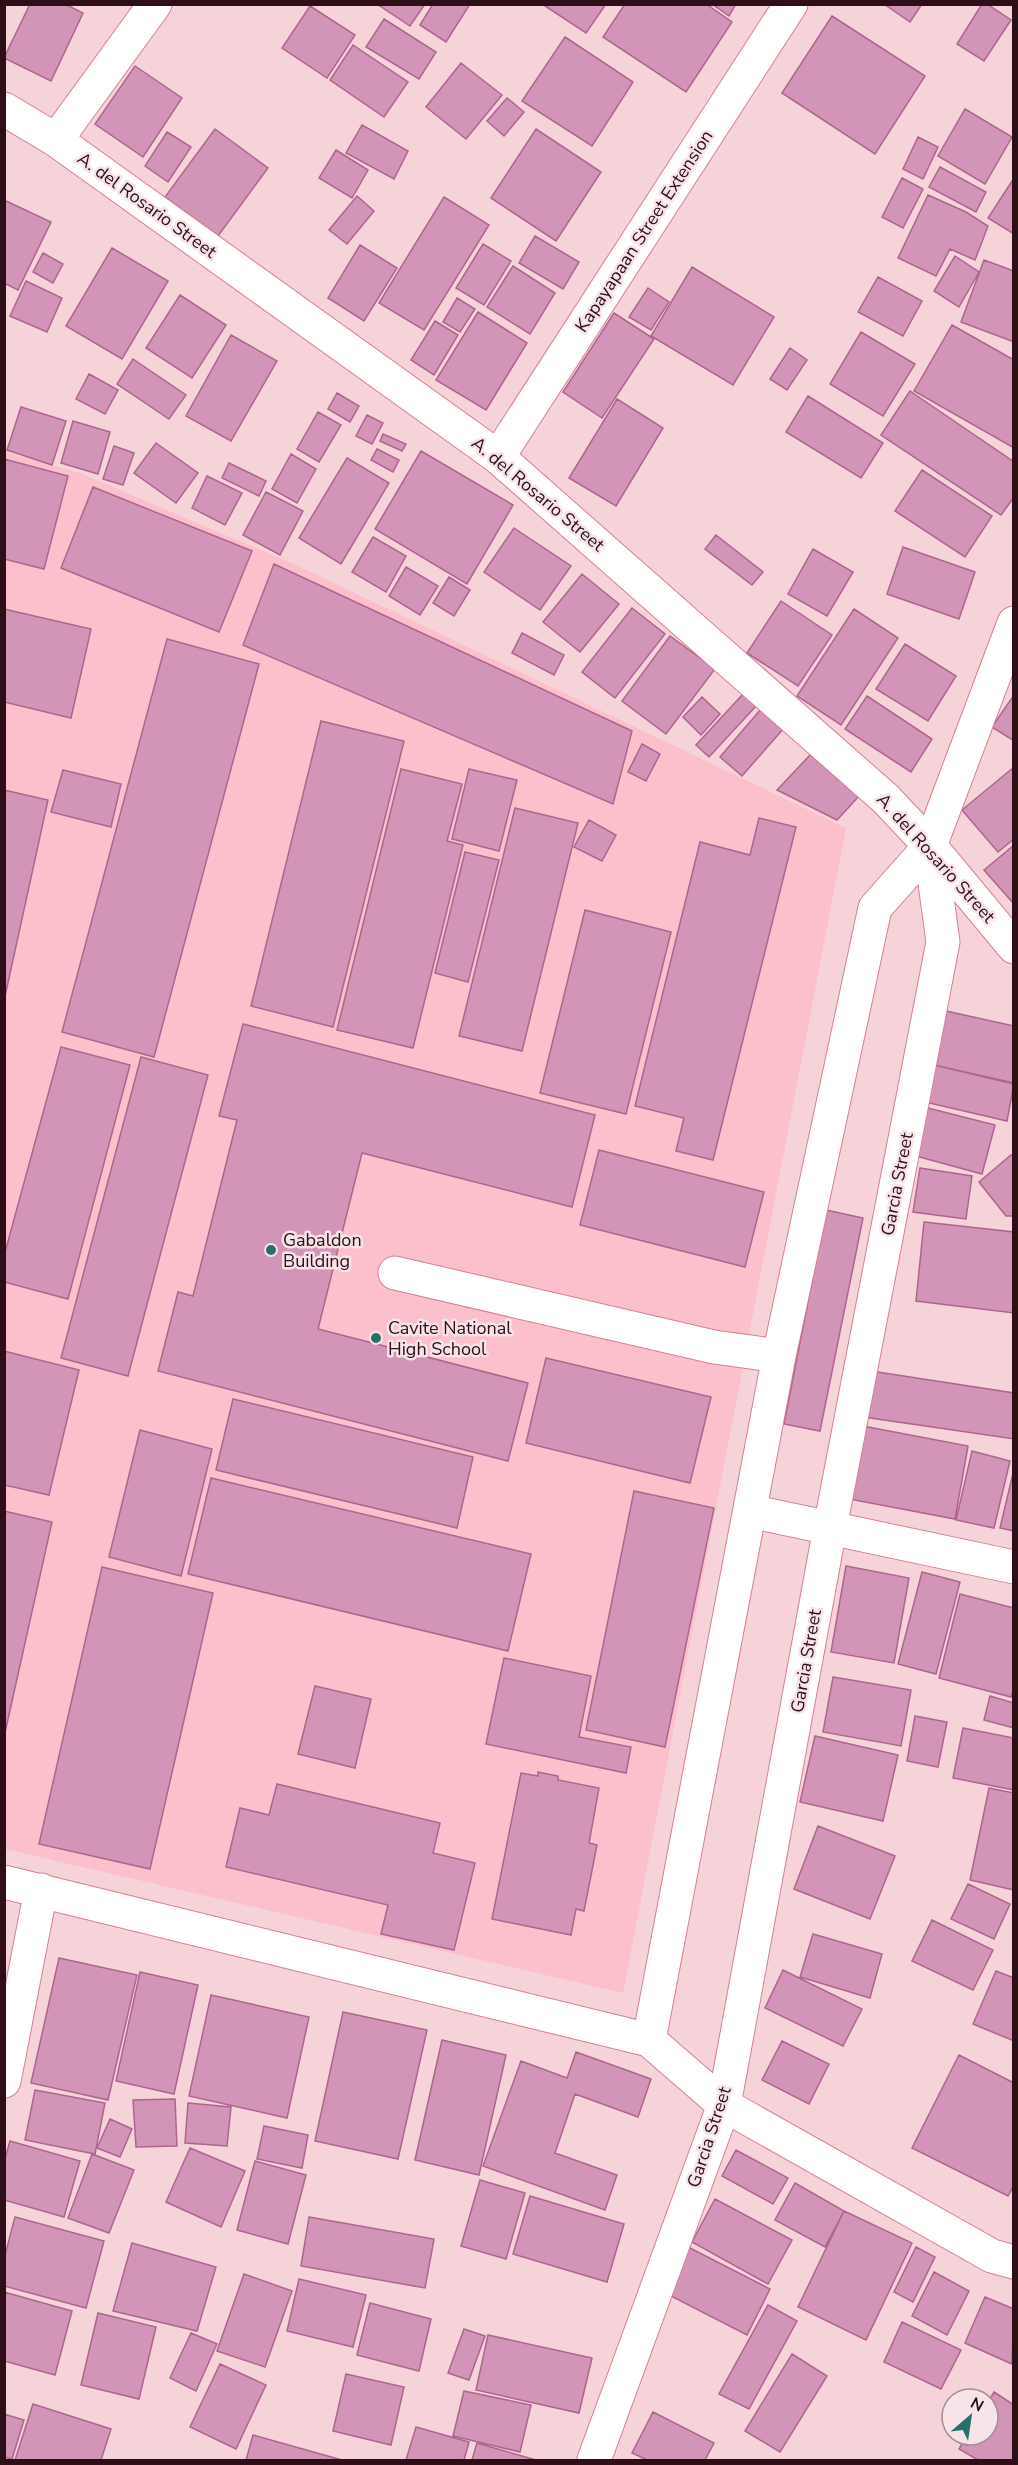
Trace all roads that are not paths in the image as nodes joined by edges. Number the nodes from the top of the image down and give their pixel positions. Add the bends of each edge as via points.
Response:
1 (154, 4) edge
2 (791, 4) edge
3 (4, 108) edge
4 (56, 140) junction
5 (498, 457) junction
6 (1014, 623) edge
7 (930, 846) junction
8 (1014, 947) edge
9 (395, 1273) dead end
10 (779, 1356) junction
11 (750, 1511) junction
12 (830, 1528) junction
13 (1014, 1567) edge
14 (4, 1882) edge
15 (41, 1890) junction
16 (649, 2040) junction
17 (4, 2081) edge
18 (724, 2105) junction
19 (1014, 2262) edge
20 (594, 2460) edge

1 - 4 street
2 - 5 street, Kapayapaan Street Extension
3 - 4 street, A. del Rosario Street
4 - 5 street, A. del Rosario Street
5 - 7 street, A. del Rosario Street via 886,799
6 - 7 street, Garcia Street
7 - 8 street, A. del Rosario Street
7 - 10 street, Garcia Street via 875,908
7 - 12 street, Garcia Street via 943,942
9 - 10 street via 714,1347
10 - 11 street, Garcia Street
11 - 12 street
11 - 16 street, Garcia Street
12 - 13 street
12 - 18 street, Garcia Street
14 - 15 street
15 - 16 street
15 - 17 street
16 - 18 street
18 - 19 street via 992,2256
18 - 20 street, Garcia Street

